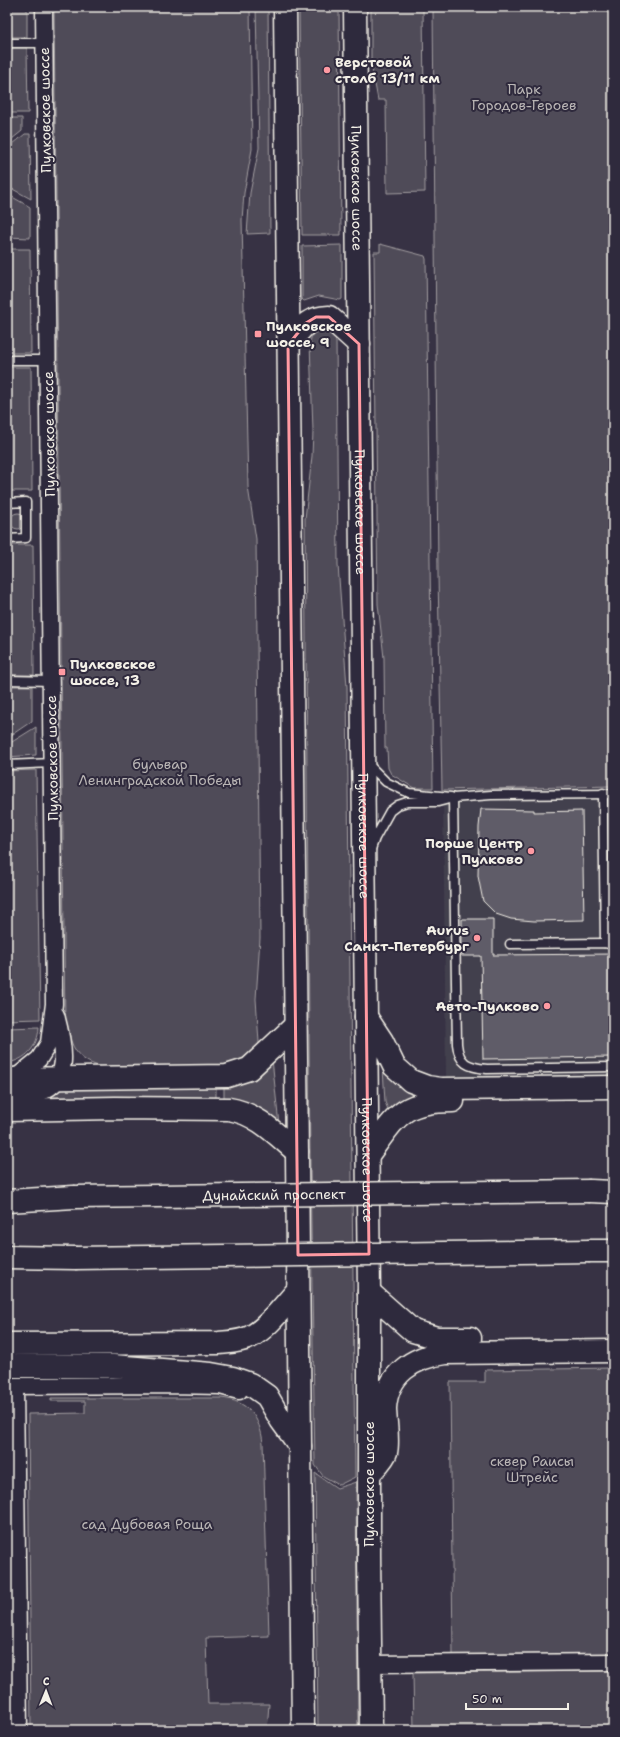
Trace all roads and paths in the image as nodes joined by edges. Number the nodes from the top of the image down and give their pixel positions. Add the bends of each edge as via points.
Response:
1 (44, 7) edge
2 (285, 7) edge
3 (355, 7) edge
4 (7, 43) edge
5 (45, 43) junction
6 (359, 344) junction
7 (288, 345) junction
8 (7, 360) edge
9 (48, 360) junction
10 (7, 503) edge
11 (7, 538) edge
12 (7, 680) edge
13 (51, 681) junction
14 (363, 759) junction
15 (52, 764) junction
16 (7, 765) edge
17 (603, 793) junction
18 (613, 794) edge
19 (453, 798) junction
20 (364, 866) junction
21 (510, 944) dead end
22 (609, 944) edge
23 (54, 1004) junction
24 (366, 1017) junction
25 (295, 1026) junction
26 (63, 1053) junction
27 (613, 1068) edge
28 (99, 1077) junction
29 (59, 1078) junction
30 (9, 1084) edge
31 (613, 1087) edge
32 (613, 1100) edge
33 (7, 1110) edge
34 (297, 1152) junction
35 (368, 1155) junction
36 (613, 1192) edge
37 (7, 1201) edge
38 (613, 1250) edge
39 (7, 1257) edge
40 (298, 1290) junction
41 (369, 1292) junction
42 (613, 1336) edge
43 (7, 1344) edge
44 (613, 1352) edge
45 (10, 1379) edge
46 (273, 1407) junction
47 (300, 1446) junction
48 (369, 1474) junction
49 (613, 1662) edge
50 (370, 1664) junction
51 (19, 1730) edge
52 (303, 1730) edge
53 (371, 1730) edge

1 - 5 street, Пулковское шоссе
2 - 7 main road
3 - 6 main road, Пулковское шоссе
4 - 5 lane
5 - 9 street, Пулковское шоссе
6 - 7 main road via 329,317 316,317 306,323
6 - 14 main road, Пулковское шоссе
7 - 25 main road
8 - 9 lane
9 - 13 street, Пулковское шоссе
10 - 11 lane via 26,502 26,538
12 - 13 lane
13 - 15 street, Пулковское шоссе
14 - 19 lane via 386,782 409,793
14 - 20 main road, Пулковское шоссе
15 - 16 lane
15 - 23 street, Пулковское шоссе
17 - 18 lane
17 - 19 lane
17 - 22 lane
19 - 20 lane via 438,802 407,802 390,811 375,838
19 - 27 lane via 457,1044 461,1060 472,1066 487,1069
20 - 24 main road, Пулковское шоссе
21 - 22 lane
23 - 26 street, Пулковское шоссе
23 - 30 street, Пулковское шоссе via 49,1043 39,1059
24 - 31 main road via 394,1066 411,1081 427,1087
24 - 35 main road, Пулковское шоссе
25 - 28 main road via 263,1058 239,1074
25 - 34 main road
26 - 28 street via 74,1068
26 - 29 street, Пулковское шоссе
28 - 29 main road
29 - 30 main road
32 - 35 main road via 430,1101 404,1110
33 - 34 main road via 237,1110 254,1117
34 - 40 main road
35 - 41 main road, Пулковское шоссе
36 - 37 main road, Дунайский проспект, bridge via 74,1197
38 - 39 main road, bridge
40 - 43 main road via 264,1327 240,1341
40 - 47 main road
41 - 42 main road via 413,1331 437,1338
41 - 48 main road, Пулковское шоссе
44 - 48 main road via 445,1353 417,1360 404,1369 392,1383 385,1408 386,1452
45 - 46 street via 220,1386 234,1388
45 - 46 main road via 46,1365 113,1366 212,1374 250,1384 266,1396
45 - 51 street
46 - 47 main road
47 - 52 main road
48 - 50 main road, Пулковское шоссе
49 - 50 street
50 - 53 main road, Пулковское шоссе

